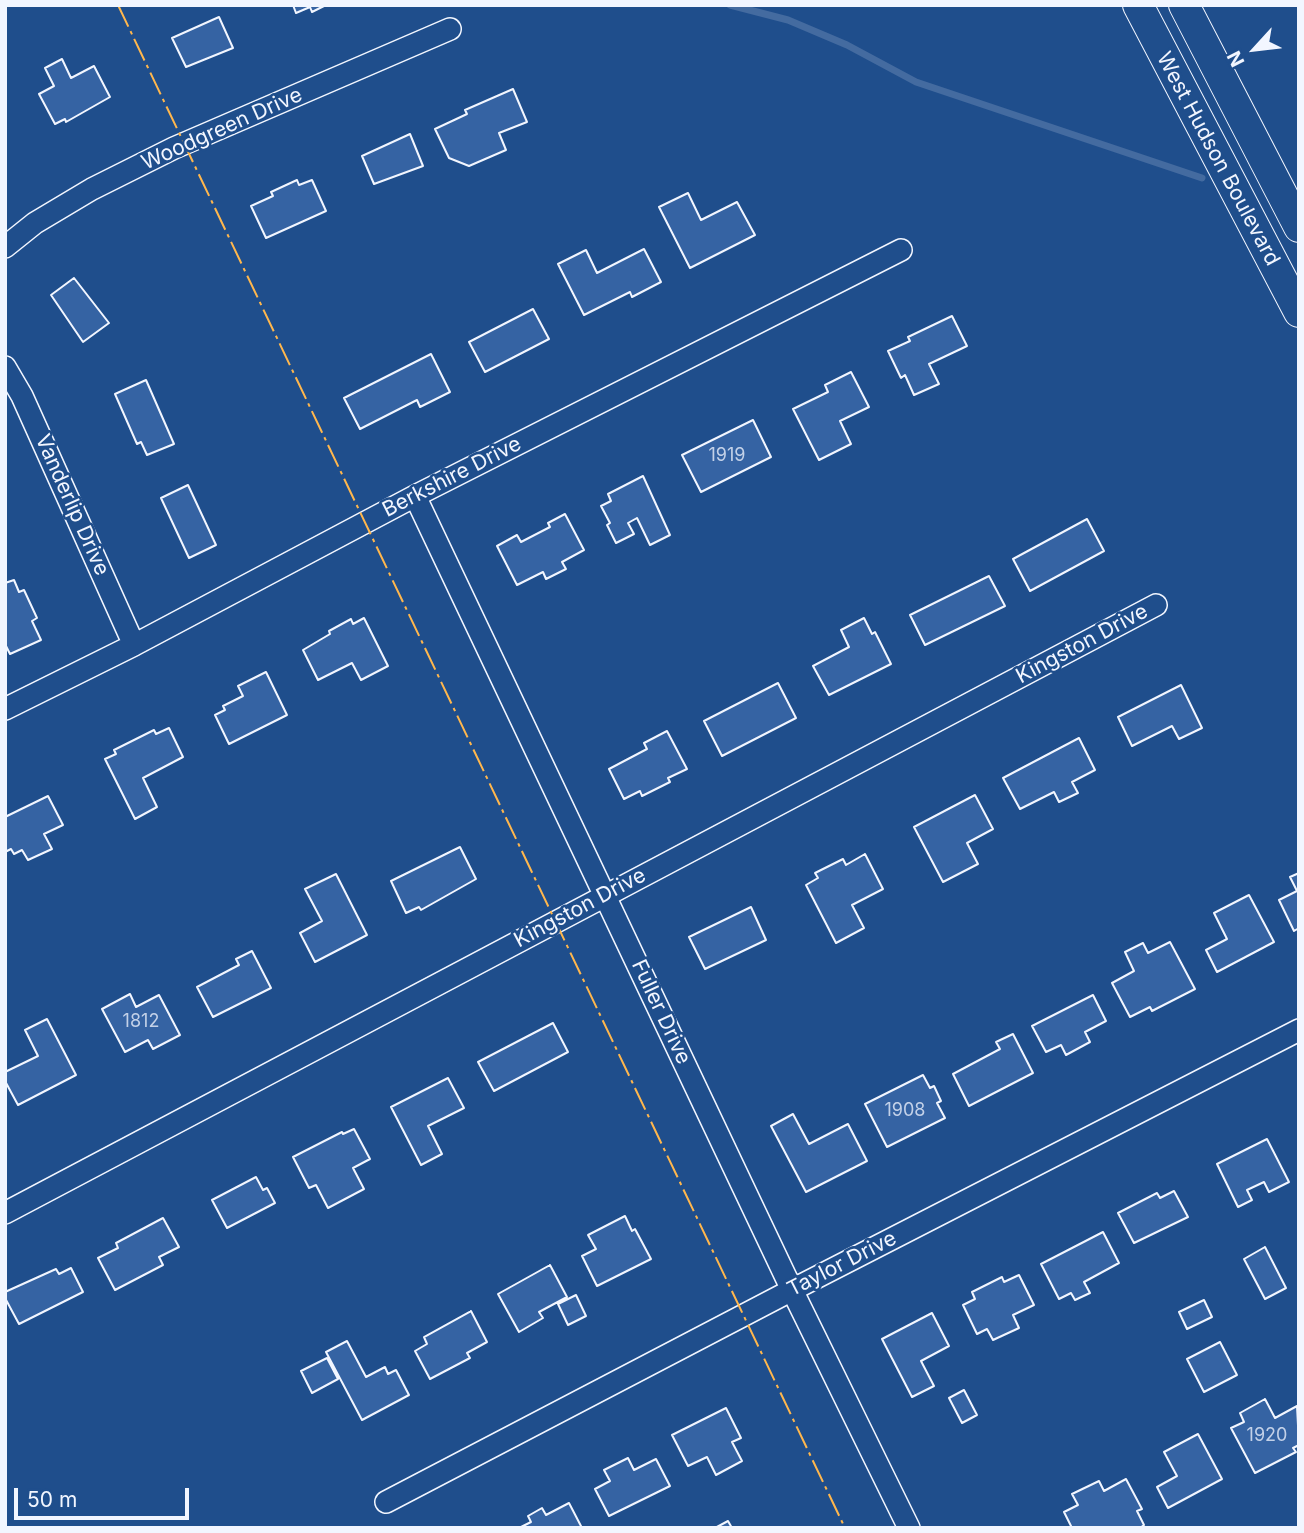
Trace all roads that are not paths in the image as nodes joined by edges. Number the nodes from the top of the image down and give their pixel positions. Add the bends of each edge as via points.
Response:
1 (1138, 5) edge
2 (1184, 5) edge
3 (450, 29) dead end
4 (1299, 226) edge
5 (5, 247) edge
6 (901, 250) dead end
7 (1299, 312) edge
8 (5, 367) edge
9 (415, 496) junction
10 (1156, 605) dead end
11 (134, 645) junction
12 (5, 709) edge
13 (605, 894) junction
14 (1299, 1030) edge
15 (5, 1213) edge
16 (792, 1290) junction
17 (386, 1502) dead end
18 (909, 1528) edge

1 - 7 main road, West Hudson Boulevard
2 - 4 main road, West Hudson Boulevard
3 - 5 street, Woodgreen Drive via 174,148 92,189
6 - 9 street, Berkshire Drive
8 - 11 street, Vanderlip Drive
9 - 11 street, Berkshire Drive
9 - 13 street, Fuller Drive
10 - 13 street, Kingston Drive
11 - 12 street, Berkshire Drive
13 - 15 street, Kingston Drive
13 - 16 street, Fuller Drive
14 - 16 street, Taylor Drive
16 - 17 street, Taylor Drive
16 - 18 street, Fuller Drive

